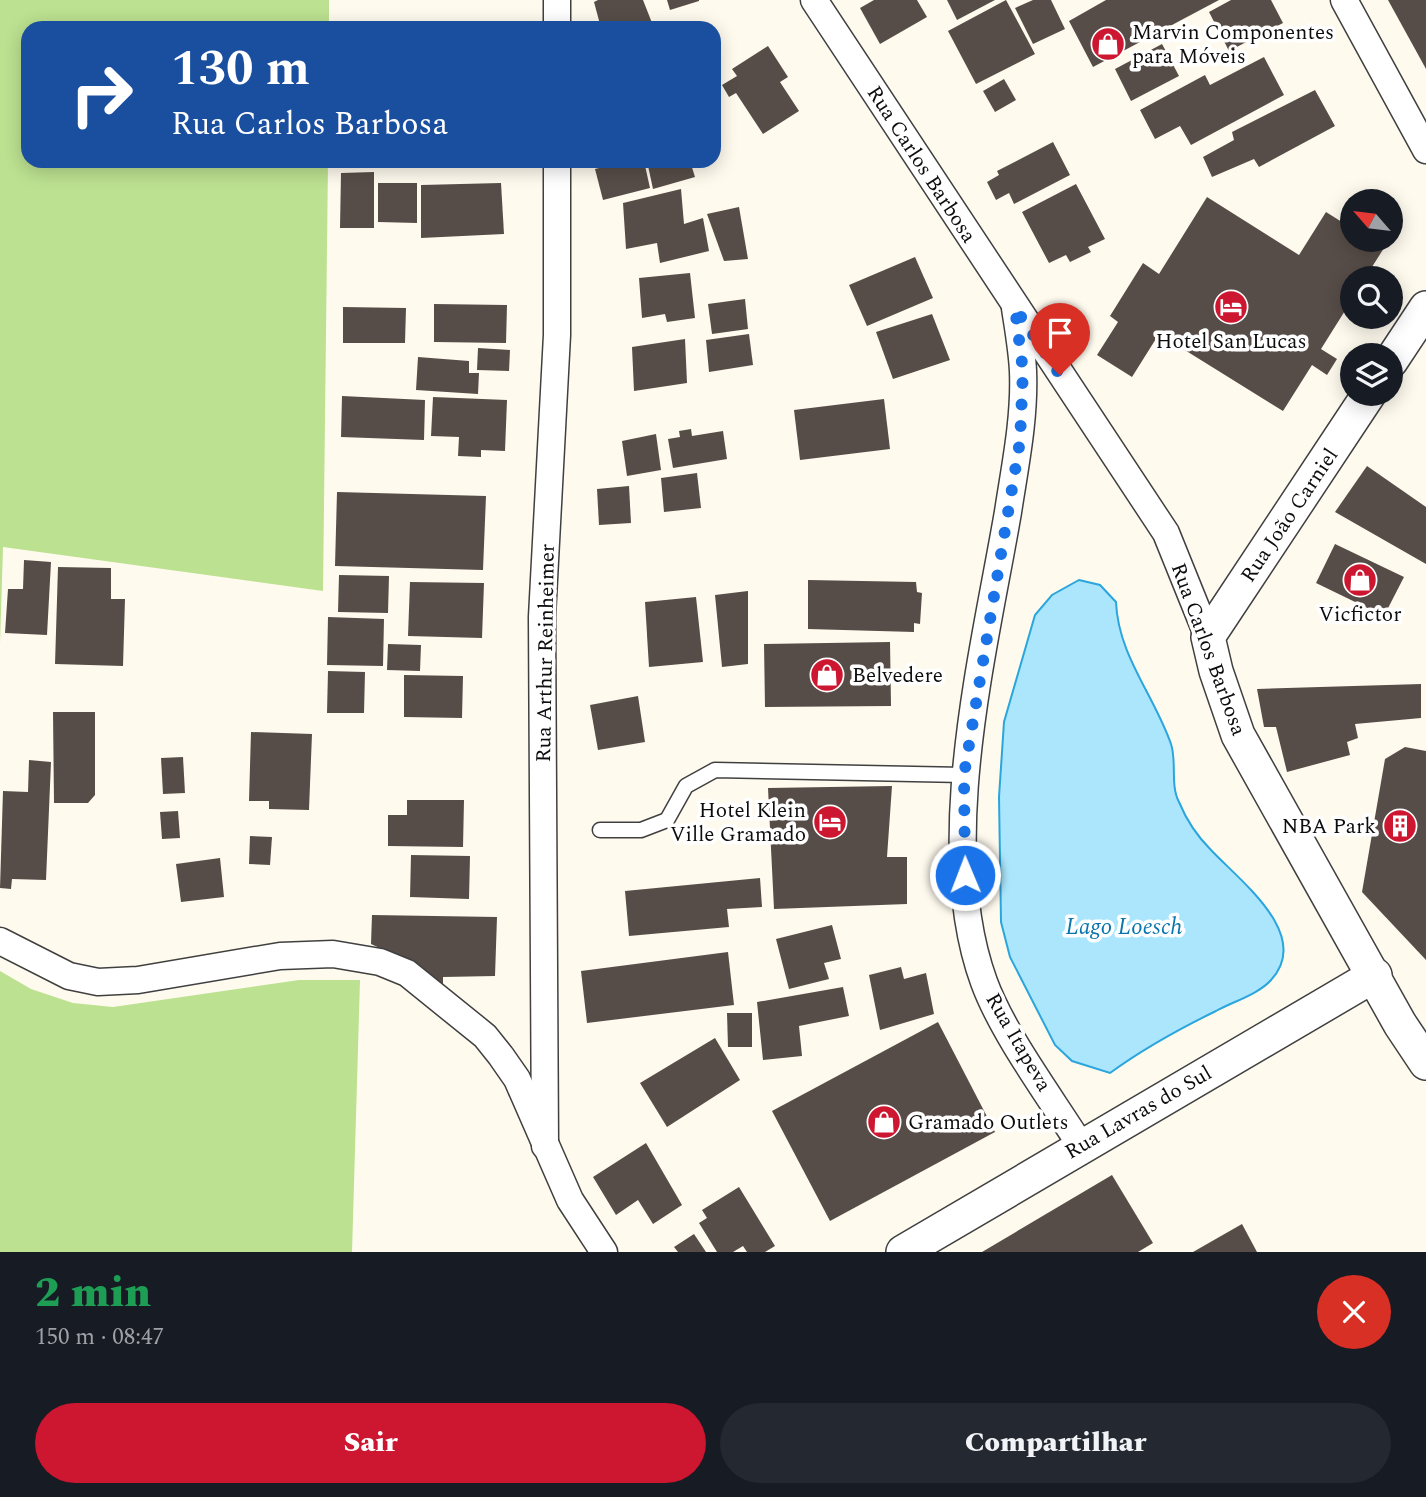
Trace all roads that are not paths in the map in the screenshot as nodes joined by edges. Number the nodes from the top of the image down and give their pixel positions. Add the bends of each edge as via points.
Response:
1 (557, 0) edge
2 (814, 0) edge
3 (1344, 0) edge
4 (557, 21) edge
5 (1426, 150) edge
6 (557, 168) edge
7 (1015, 308) junction
8 (1426, 308) edge
9 (1402, 343) edge
10 (1361, 406) edge
11 (1208, 636) junction
12 (964, 775) junction
13 (600, 831) dead end
14 (0, 941) edge
15 (1375, 975) junction
16 (1413, 1030) edge
17 (1426, 1063) edge
18 (545, 1146) junction
19 (1081, 1146) junction
20 (604, 1252) edge
21 (902, 1252) edge

1 - 4 street
2 - 7 street, Rua Carlos Barbosa
3 - 5 street
6 - 18 street, Rua Arthur Reinheimer via 557,335 542,617
7 - 11 street, Rua Carlos Barbosa via 1166,533
7 - 12 street, Rua Itapeva via 1023,371 1020,441
8 - 9 street
10 - 11 street, Rua João Carniel
11 - 15 street, Rua Carlos Barbosa via 1238,736
12 - 13 lane via 715,770 686,786 667,820 641,830
12 - 19 street, Rua Itapeva via 965,875 970,926 984,982
14 - 18 street via 69,976 97,982 138,980 280,957 333,954 380,962 407,974 485,1036 517,1079
15 - 16 street, Rua Carlos Barbosa
15 - 19 street, Rua Lavras do Sul
16 - 17 street, Rua Carlos Barbosa
18 - 20 street via 570,1200
19 - 21 street, Rua Lavras do Sul

